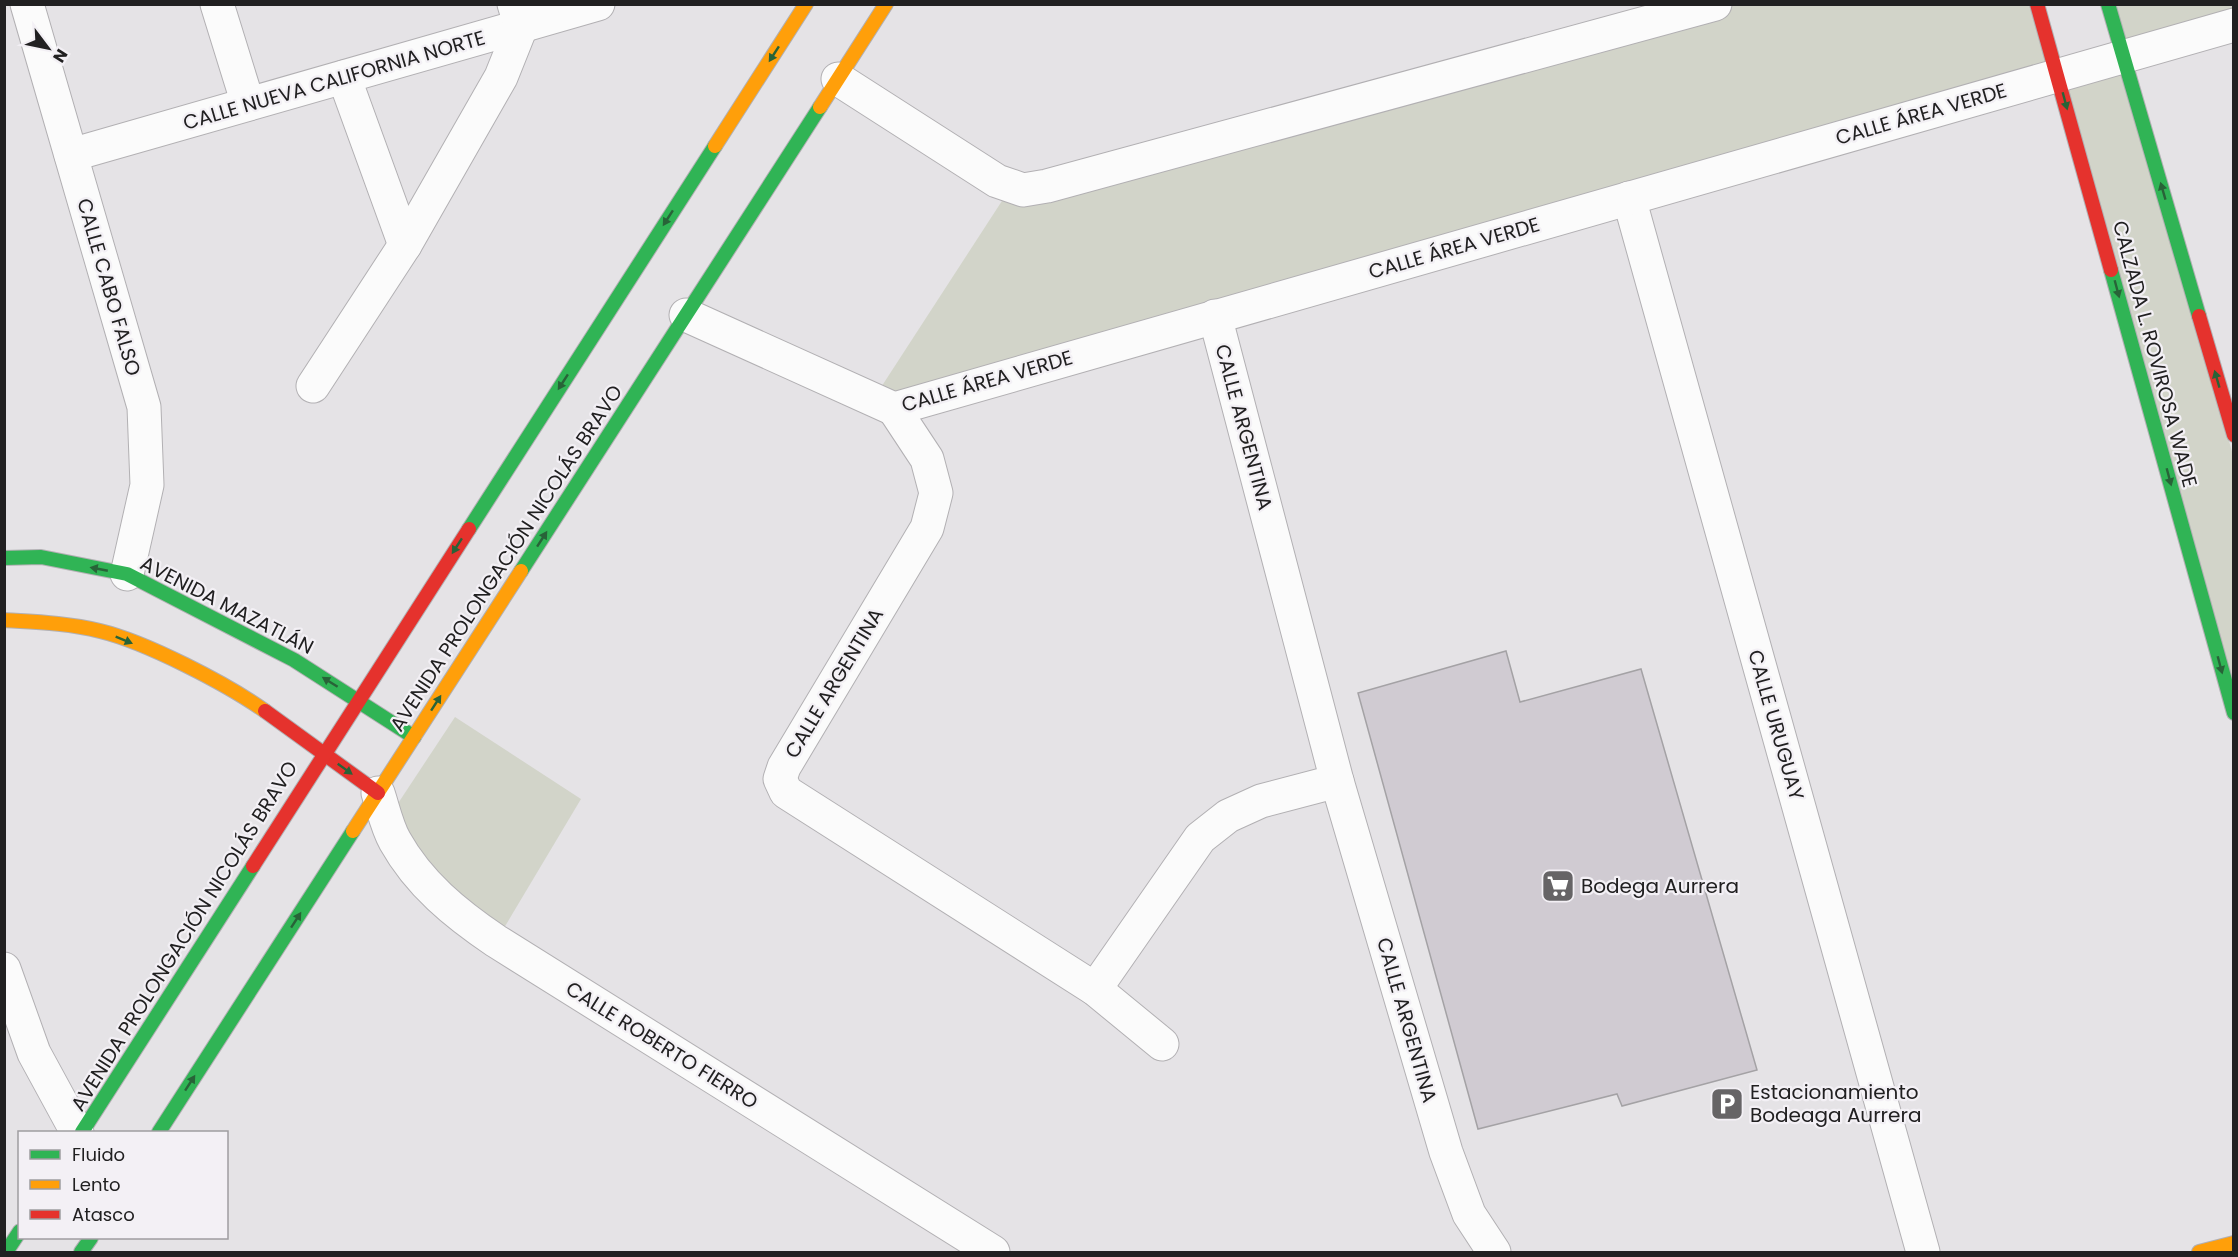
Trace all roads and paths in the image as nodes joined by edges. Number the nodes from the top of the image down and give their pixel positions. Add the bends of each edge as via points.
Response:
1 (27, 4) edge
2 (217, 4) edge
3 (598, 4) edge
4 (806, 4) edge
5 (886, 4) edge
6 (1715, 4) edge
7 (2037, 4) edge
8 (2108, 4) edge
9 (517, 16) edge
10 (2234, 25) edge
11 (2123, 57) junction
12 (2058, 75) junction
13 (344, 77) junction
14 (838, 79) junction
15 (248, 104) junction
16 (70, 155) junction
17 (1629, 198) junction
18 (405, 245) junction
19 (686, 315) junction
20 (1215, 316) junction
21 (313, 386) dead end
22 (894, 409) junction
23 (2234, 435) edge
24 (4, 558) edge
25 (127, 574) junction
26 (4, 620) edge
27 (358, 700) junction
28 (2234, 713) edge
29 (414, 737) junction
30 (324, 753) junction
31 (1337, 781) junction
32 (378, 793) junction
33 (4, 969) edge
34 (1095, 989) junction
35 (1162, 1044) dead end
36 (76, 1131) edge
37 (83, 1131) edge
38 (160, 1131) edge
39 (18, 1234) edge
40 (90, 1239) edge
41 (2234, 1243) edge
42 (6, 1252) edge
43 (81, 1252) edge
44 (993, 1252) edge
45 (1494, 1252) edge
46 (1923, 1252) edge
47 (2199, 1252) edge

1 - 16 street, CALLE CABO FALSO
2 - 15 street
3 - 9 street, CALLE NUEVA CALIFORNIA NORTE
4 -> 27 main road, AVENIDA PROLONGACIÓN NICOLÁS BRAVO
5 - 14 main road, AVENIDA PROLONGACIÓN NICOLÁS BRAVO
6 - 14 street via 1023,190 997,181
7 - 12 main road, CALZADA L. ROVIROSA WADE
8 - 11 main road
9 - 13 street, CALLE NUEVA CALIFORNIA NORTE
9 - 18 street via 501,77
10 - 11 street, CALLE ÁREA VERDE
11 - 12 street, CALLE ÁREA VERDE
23 -> 11 main road
12 - 17 street, CALLE ÁREA VERDE
12 -> 28 main road, CALZADA L. ROVIROSA WADE
13 - 15 street, CALLE NUEVA CALIFORNIA NORTE
13 - 18 street
14 - 19 main road, AVENIDA PROLONGACIÓN NICOLÁS BRAVO
15 - 16 street, CALLE NUEVA CALIFORNIA NORTE
16 - 25 street, CALLE CABO FALSO via 144,407 147,485
17 - 20 street, CALLE ÁREA VERDE
17 - 46 street, CALLE URUGUAY
18 - 21 street
19 - 22 street, CALLE ÁREA VERDE
29 -> 19 main road, AVENIDA PROLONGACIÓN NICOLÁS BRAVO
20 - 22 street, CALLE ÁREA VERDE
20 - 31 street, CALLE ARGENTINA
22 - 34 street, CALLE ARGENTINA via 927,459 936,493 927,528 780,779 786,792
25 -> 24 main road, AVENIDA MAZATLÁN via 41,557
27 -> 25 main road, AVENIDA MAZATLÁN via 294,660
26 -> 30 main road via 58,623 102,631 173,660 259,707
27 - 29 main road, AVENIDA MAZATLÁN
27 - 30 main road, AVENIDA PROLONGACIÓN NICOLÁS BRAVO
29 - 32 main road, AVENIDA PROLONGACIÓN NICOLÁS BRAVO
30 -> 32 main road
30 - 37 main road, AVENIDA PROLONGACIÓN NICOLÁS BRAVO
31 - 34 street via 1261,801 1228,816 1200,838
31 - 45 street, CALLE ARGENTINA via 1446,1152 1469,1214
38 -> 32 main road, AVENIDA PROLONGACIÓN NICOLÁS BRAVO
32 - 44 street, CALLE ROBERTO FIERRO via 394,840 422,879 455,913
33 - 36 street via 34,1053
34 - 35 street, CALLE ARGENTINA
39 - 42 main road
40 - 43 main road
41 - 47 main road

